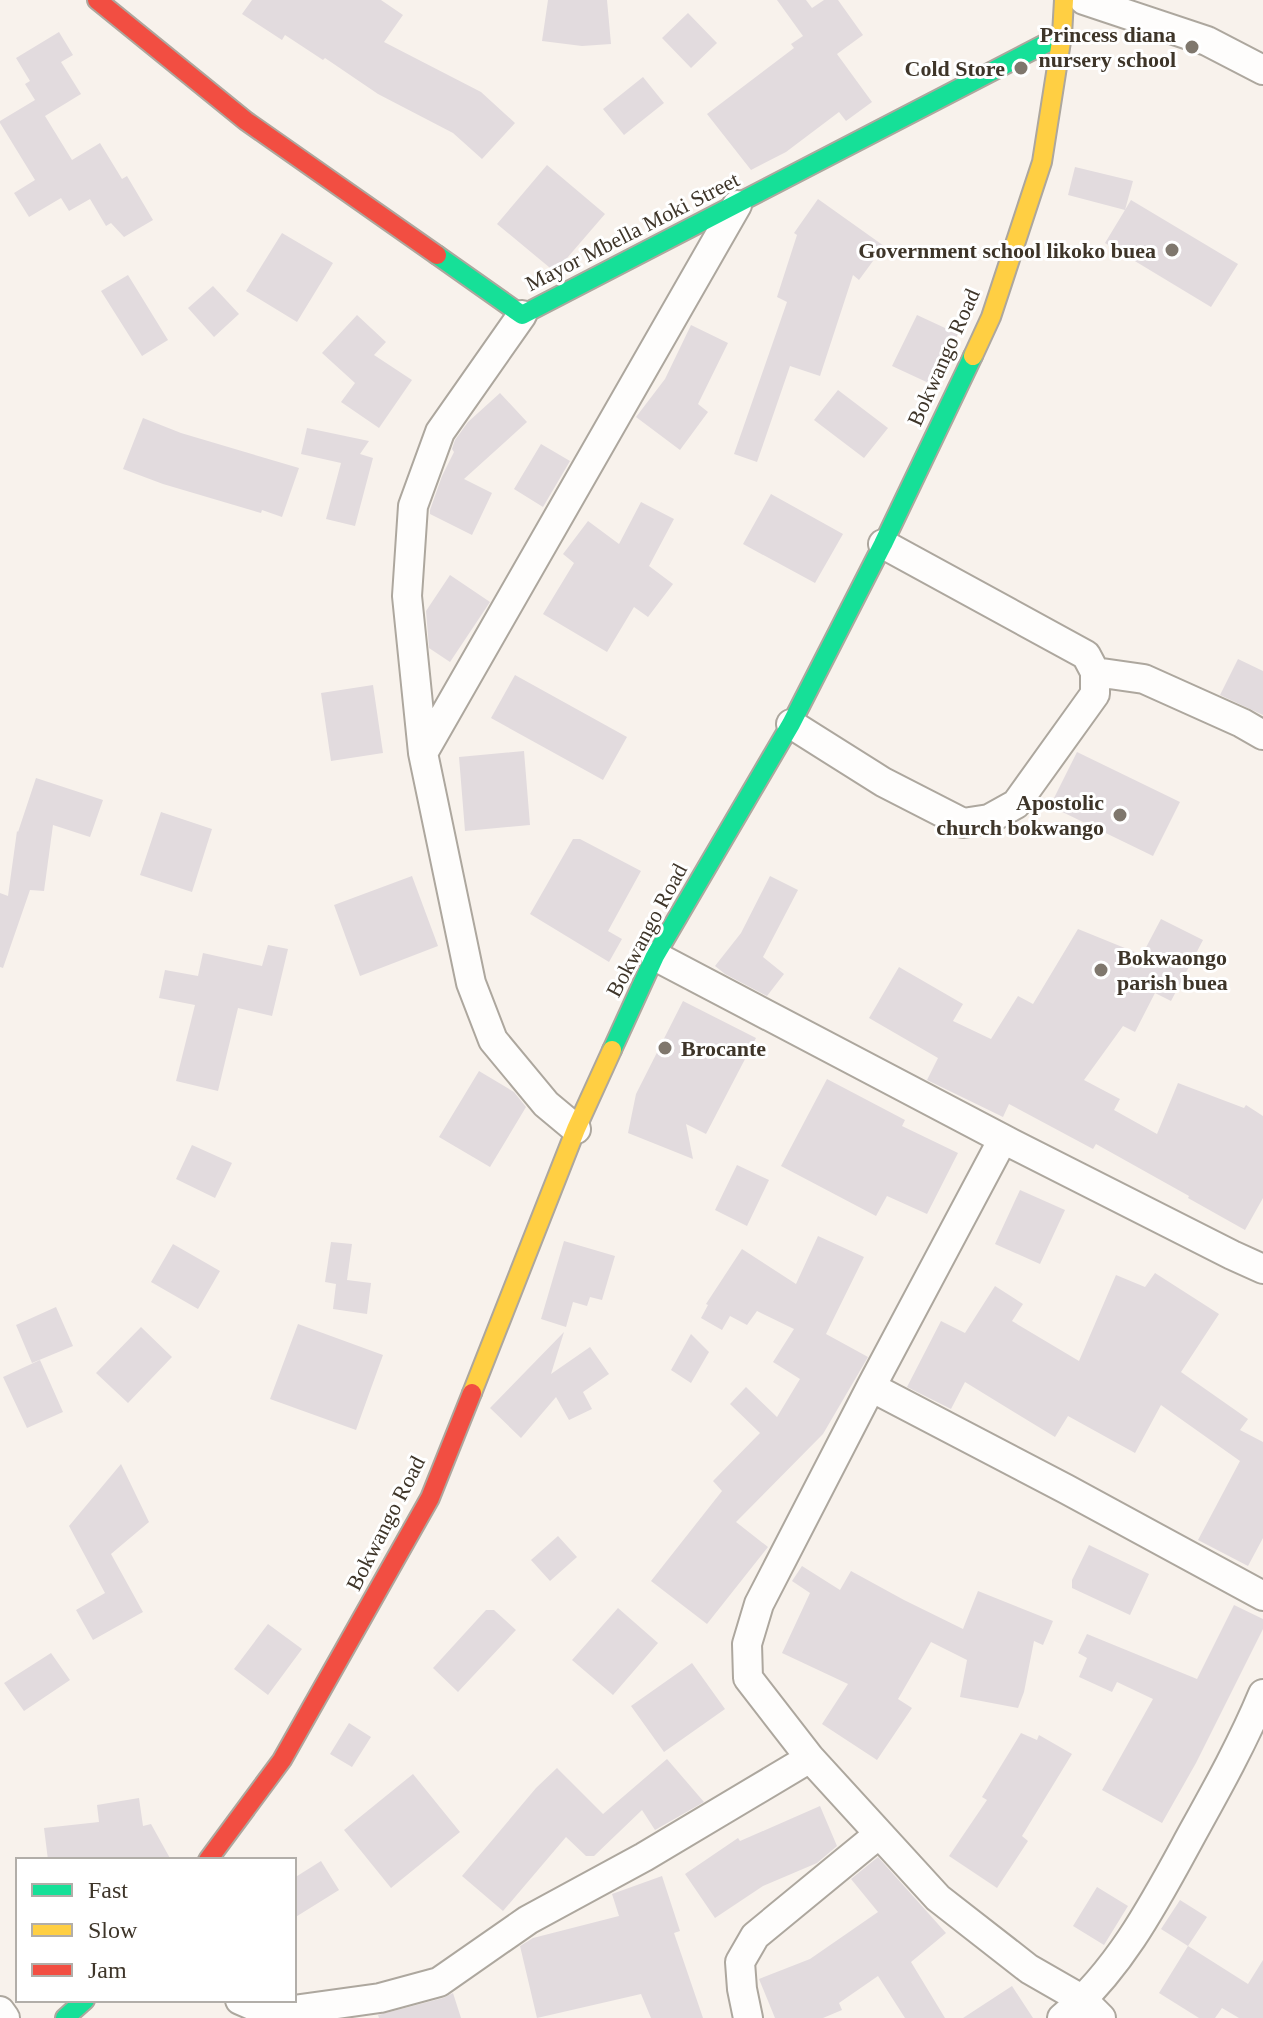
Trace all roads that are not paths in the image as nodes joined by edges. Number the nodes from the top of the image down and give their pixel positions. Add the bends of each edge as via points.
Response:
1 (97, 0) edge
2 (1064, 0) edge
3 (1084, 0) edge
4 (1062, 35) junction
5 (1263, 70) edge
6 (737, 205) junction
7 (522, 315) junction
8 (883, 544) junction
9 (1095, 672) junction
10 (791, 724) junction
11 (1263, 735) edge
12 (423, 753) junction
13 (655, 956) junction
14 (576, 1129) junction
15 (1003, 1139) junction
16 (1263, 1269) edge
17 (871, 1387) junction
18 (1263, 1596) edge
19 (1263, 1694) edge
20 (810, 1758) junction
21 (879, 1834) junction
22 (209, 1858) edge
23 (83, 2002) edge
24 (245, 2002) edge
25 (0, 2011) edge
26 (1082, 2012) edge
27 (5, 2018) edge
28 (65, 2018) edge
29 (748, 2018) edge

1 - 7 street, Mayor Mbella Moki Street via 246,121
2 - 4 street, Bokwango Road
3 - 5 street via 1207,41
4 - 6 street, Mayor Mbella Moki Street
4 - 8 street, Bokwango Road via 1042,162 991,317
6 - 7 street, Mayor Mbella Moki Street
6 - 12 street
7 - 12 street via 440,432 413,506 407,596
8 - 9 street via 1086,655
8 - 10 street, Bokwango Road
9 - 10 street via 1095,694 1016,804 989,819 963,823 883,782
9 - 11 street via 1144,679
10 - 13 street, Bokwango Road
12 - 14 street via 471,983 493,1040 546,1104
13 - 14 street, Bokwango Road
13 - 15 street
14 - 22 street, Bokwango Road via 430,1498 282,1760
15 - 16 street
15 - 17 street
17 - 18 street
17 - 20 street via 759,1604 747,1644 748,1678
19 - 26 street via 1245,1737 1143,1923
20 - 21 street
20 - 24 street via 528,1920 439,1982 380,1998 286,2011
21 - 26 street via 938,1898
21 - 29 street via 755,1936 740,1962
23 - 28 street
25 - 27 street

